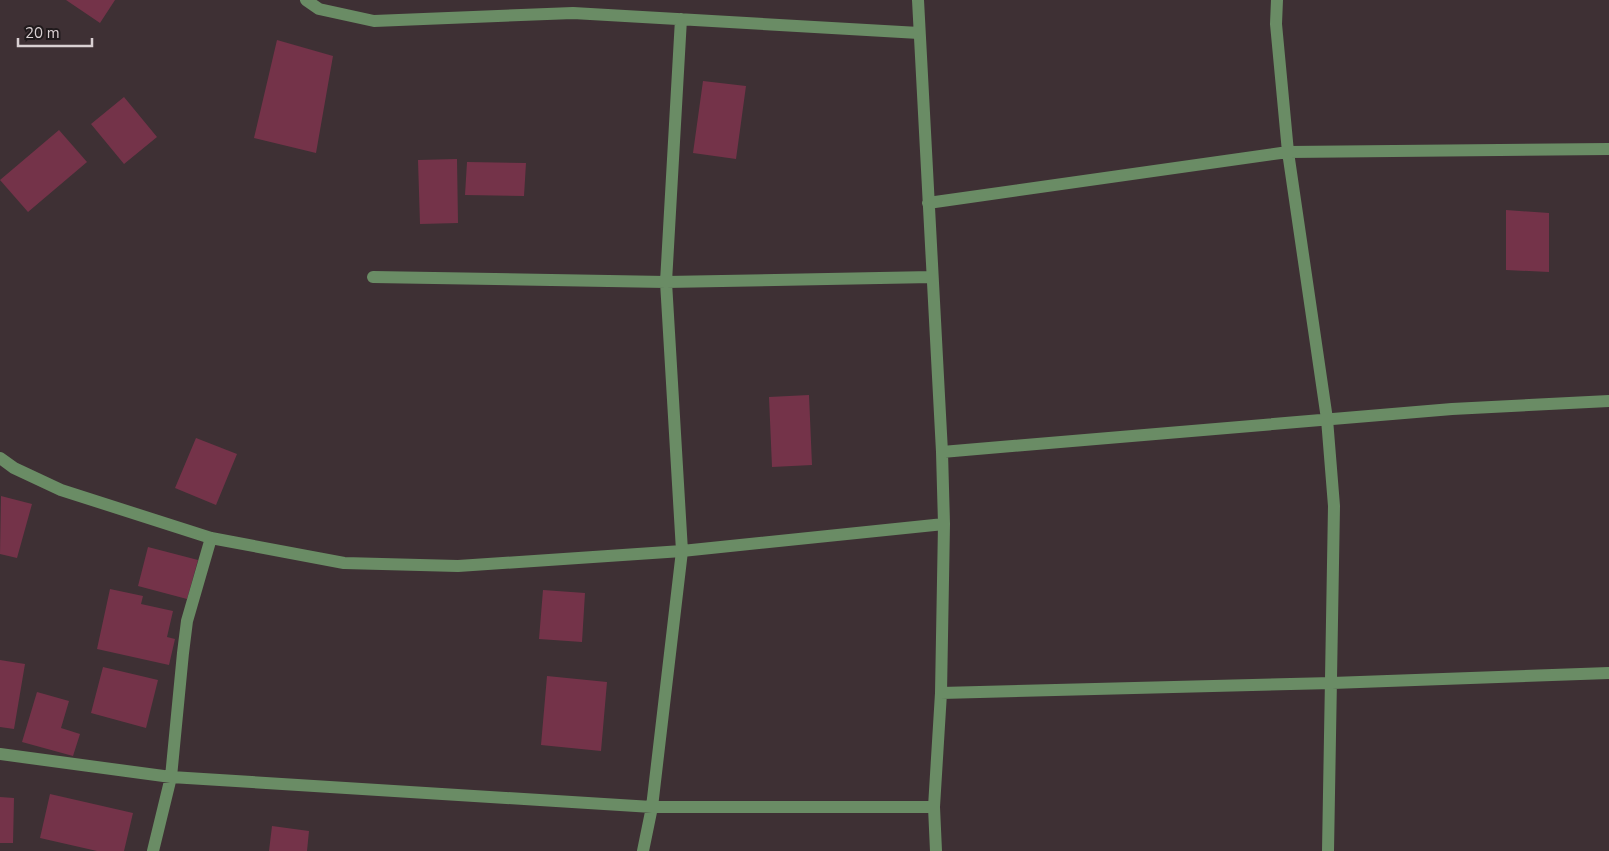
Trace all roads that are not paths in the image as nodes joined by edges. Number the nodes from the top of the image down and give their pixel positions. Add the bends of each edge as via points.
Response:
1 (306, 0) edge
2 (918, 0) edge
3 (1277, 0) edge
4 (681, 19) junction
5 (919, 33) junction
6 (1609, 150) edge
7 (1288, 152) junction
8 (928, 203) junction
9 (373, 277) dead end
10 (932, 277) junction
11 (666, 282) junction
12 (1609, 401) edge
13 (1327, 420) junction
14 (942, 452) junction
15 (0, 458) edge
16 (944, 524) junction
17 (211, 538) junction
18 (682, 551) junction
19 (1609, 673) edge
20 (1332, 683) junction
21 (941, 693) junction
22 (0, 754) edge
23 (172, 777) junction
24 (934, 806) junction
25 (652, 807) junction
26 (153, 851) edge
27 (642, 851) edge
28 (936, 851) edge
29 (1328, 851) edge

1 - 4 street via 319,9 374,21 573,13
2 - 5 street
3 - 7 street via 1276,24
4 - 5 street
4 - 11 street
5 - 8 street
6 - 7 street
7 - 8 street
7 - 13 street
8 - 10 street
9 - 11 street
10 - 11 street
10 - 14 street
11 - 18 street
12 - 13 street via 1452,409
13 - 14 street
13 - 20 street via 1334,506
14 - 16 street
15 - 17 street via 61,490
16 - 18 street
16 - 21 street
17 - 18 street via 344,563 458,566
17 - 23 street via 187,621
18 - 25 street
19 - 20 street
20 - 21 street
20 - 29 street
21 - 24 street
22 - 23 street
23 - 25 street
23 - 26 street
24 - 25 street
24 - 28 street
25 - 27 street

